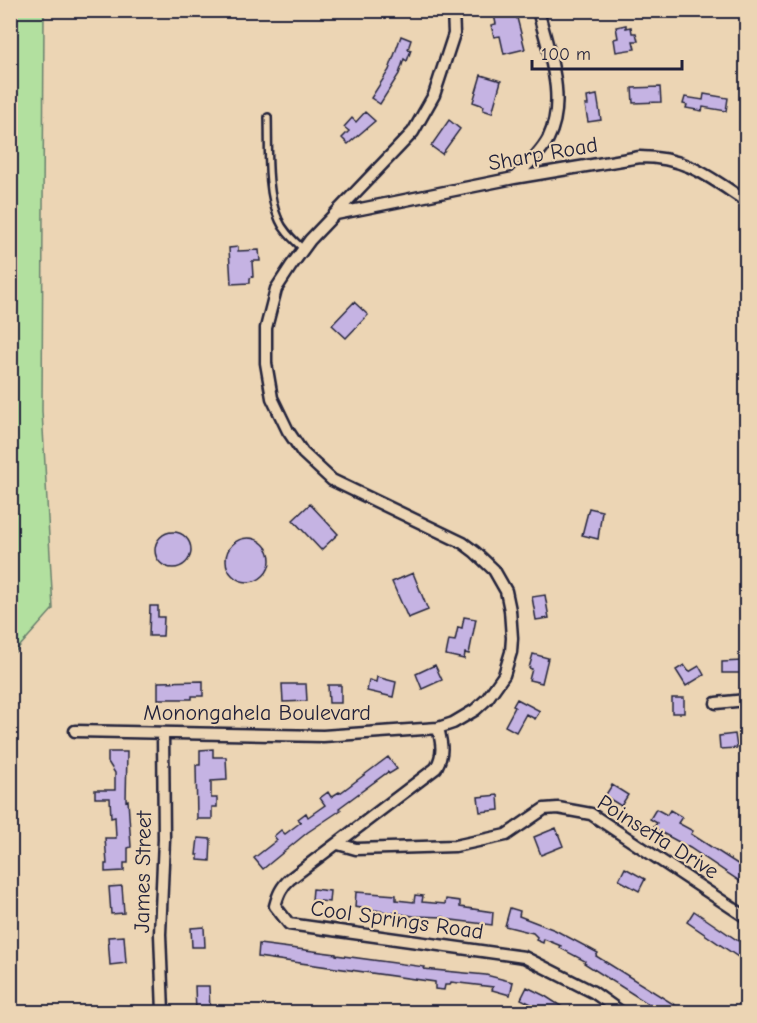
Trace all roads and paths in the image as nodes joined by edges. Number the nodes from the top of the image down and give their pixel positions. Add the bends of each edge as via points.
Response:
1 (453, 10) edge
2 (538, 10) edge
3 (268, 117) dead end
4 (514, 178) junction
5 (747, 201) edge
6 (336, 214) junction
7 (303, 249) junction
8 (747, 700) edge
9 (716, 703) dead end
10 (438, 728) junction
11 (75, 731) dead end
12 (163, 733) junction
13 (338, 844) junction
14 (747, 917) edge
15 (163, 1012) edge
16 (621, 1012) edge

1 - 6 street, Monongahela Boulevard via 454,34 434,95 412,132
2 - 4 street via 557,110 547,140
3 - 7 lane via 269,165 279,219
4 - 5 street, Sharp Road via 660,157 695,168
4 - 6 street, Sharp Road
6 - 7 street, Monongahela Boulevard
7 - 10 street, Monongahela Boulevard via 276,289 266,328 272,398 288,431 303,453 332,480 463,543 494,570 506,591 512,638 504,675 488,699 453,723
8 - 9 street
10 - 12 street, Monongahela Boulevard via 323,736
10 - 13 street, Cool Springs Road via 443,748 436,768
11 - 12 street, Monongahela Boulevard
12 - 15 street, James Street via 160,934
13 - 14 street, Poinsetta Drive via 356,849 455,846 506,835 544,809 578,810 591,814
13 - 16 street, Cool Springs Road via 283,885 275,906 289,924 524,957 593,992

